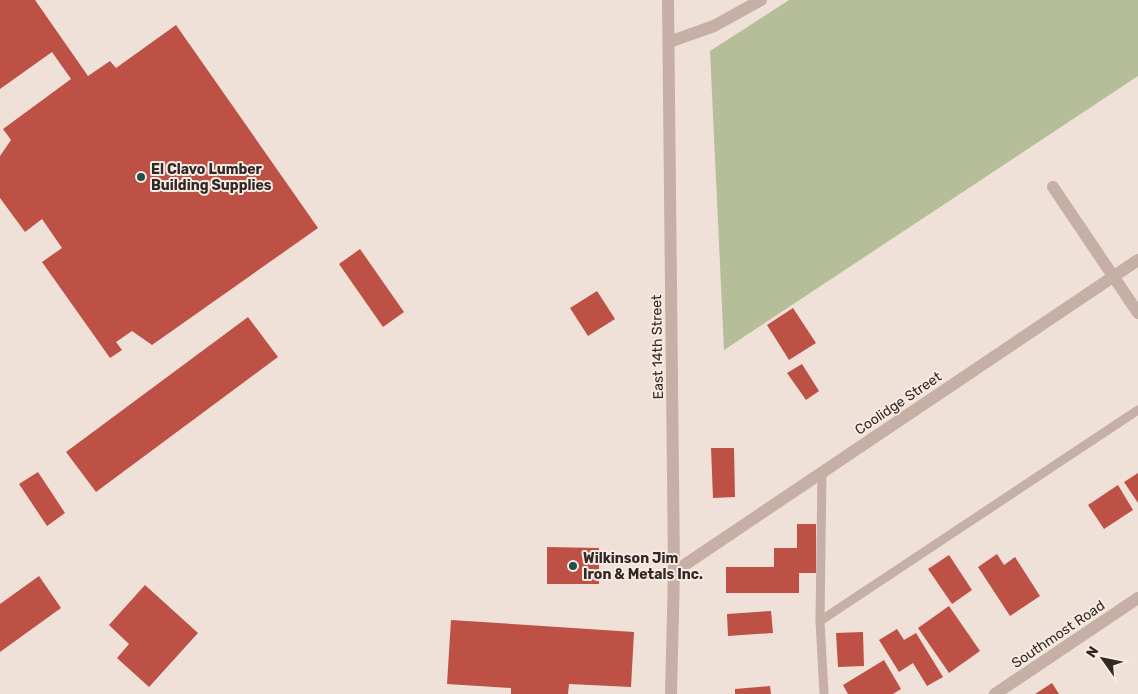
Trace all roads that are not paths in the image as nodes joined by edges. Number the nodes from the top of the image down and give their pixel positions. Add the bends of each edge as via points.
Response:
1 (668, 0) edge
2 (761, 0) edge
3 (669, 42) junction
4 (1053, 187) dead end
5 (1138, 260) edge
6 (1114, 276) junction
7 (1138, 313) edge
8 (1138, 410) edge
9 (822, 472) junction
10 (674, 572) junction
11 (1138, 598) edge
12 (820, 621) junction
13 (671, 694) edge
14 (824, 694) edge
15 (995, 694) edge

1 - 3 street, East 14th Street
2 - 3 street via 714,26
3 - 10 street, East 14th Street
4 - 6 street
5 - 6 street, Coolidge Street
6 - 7 street
6 - 9 street, Coolidge Street
8 - 12 lane
9 - 10 street, Coolidge Street
9 - 12 lane
10 - 13 street, East 14th Street
11 - 15 street, Southmost Road
12 - 14 lane

